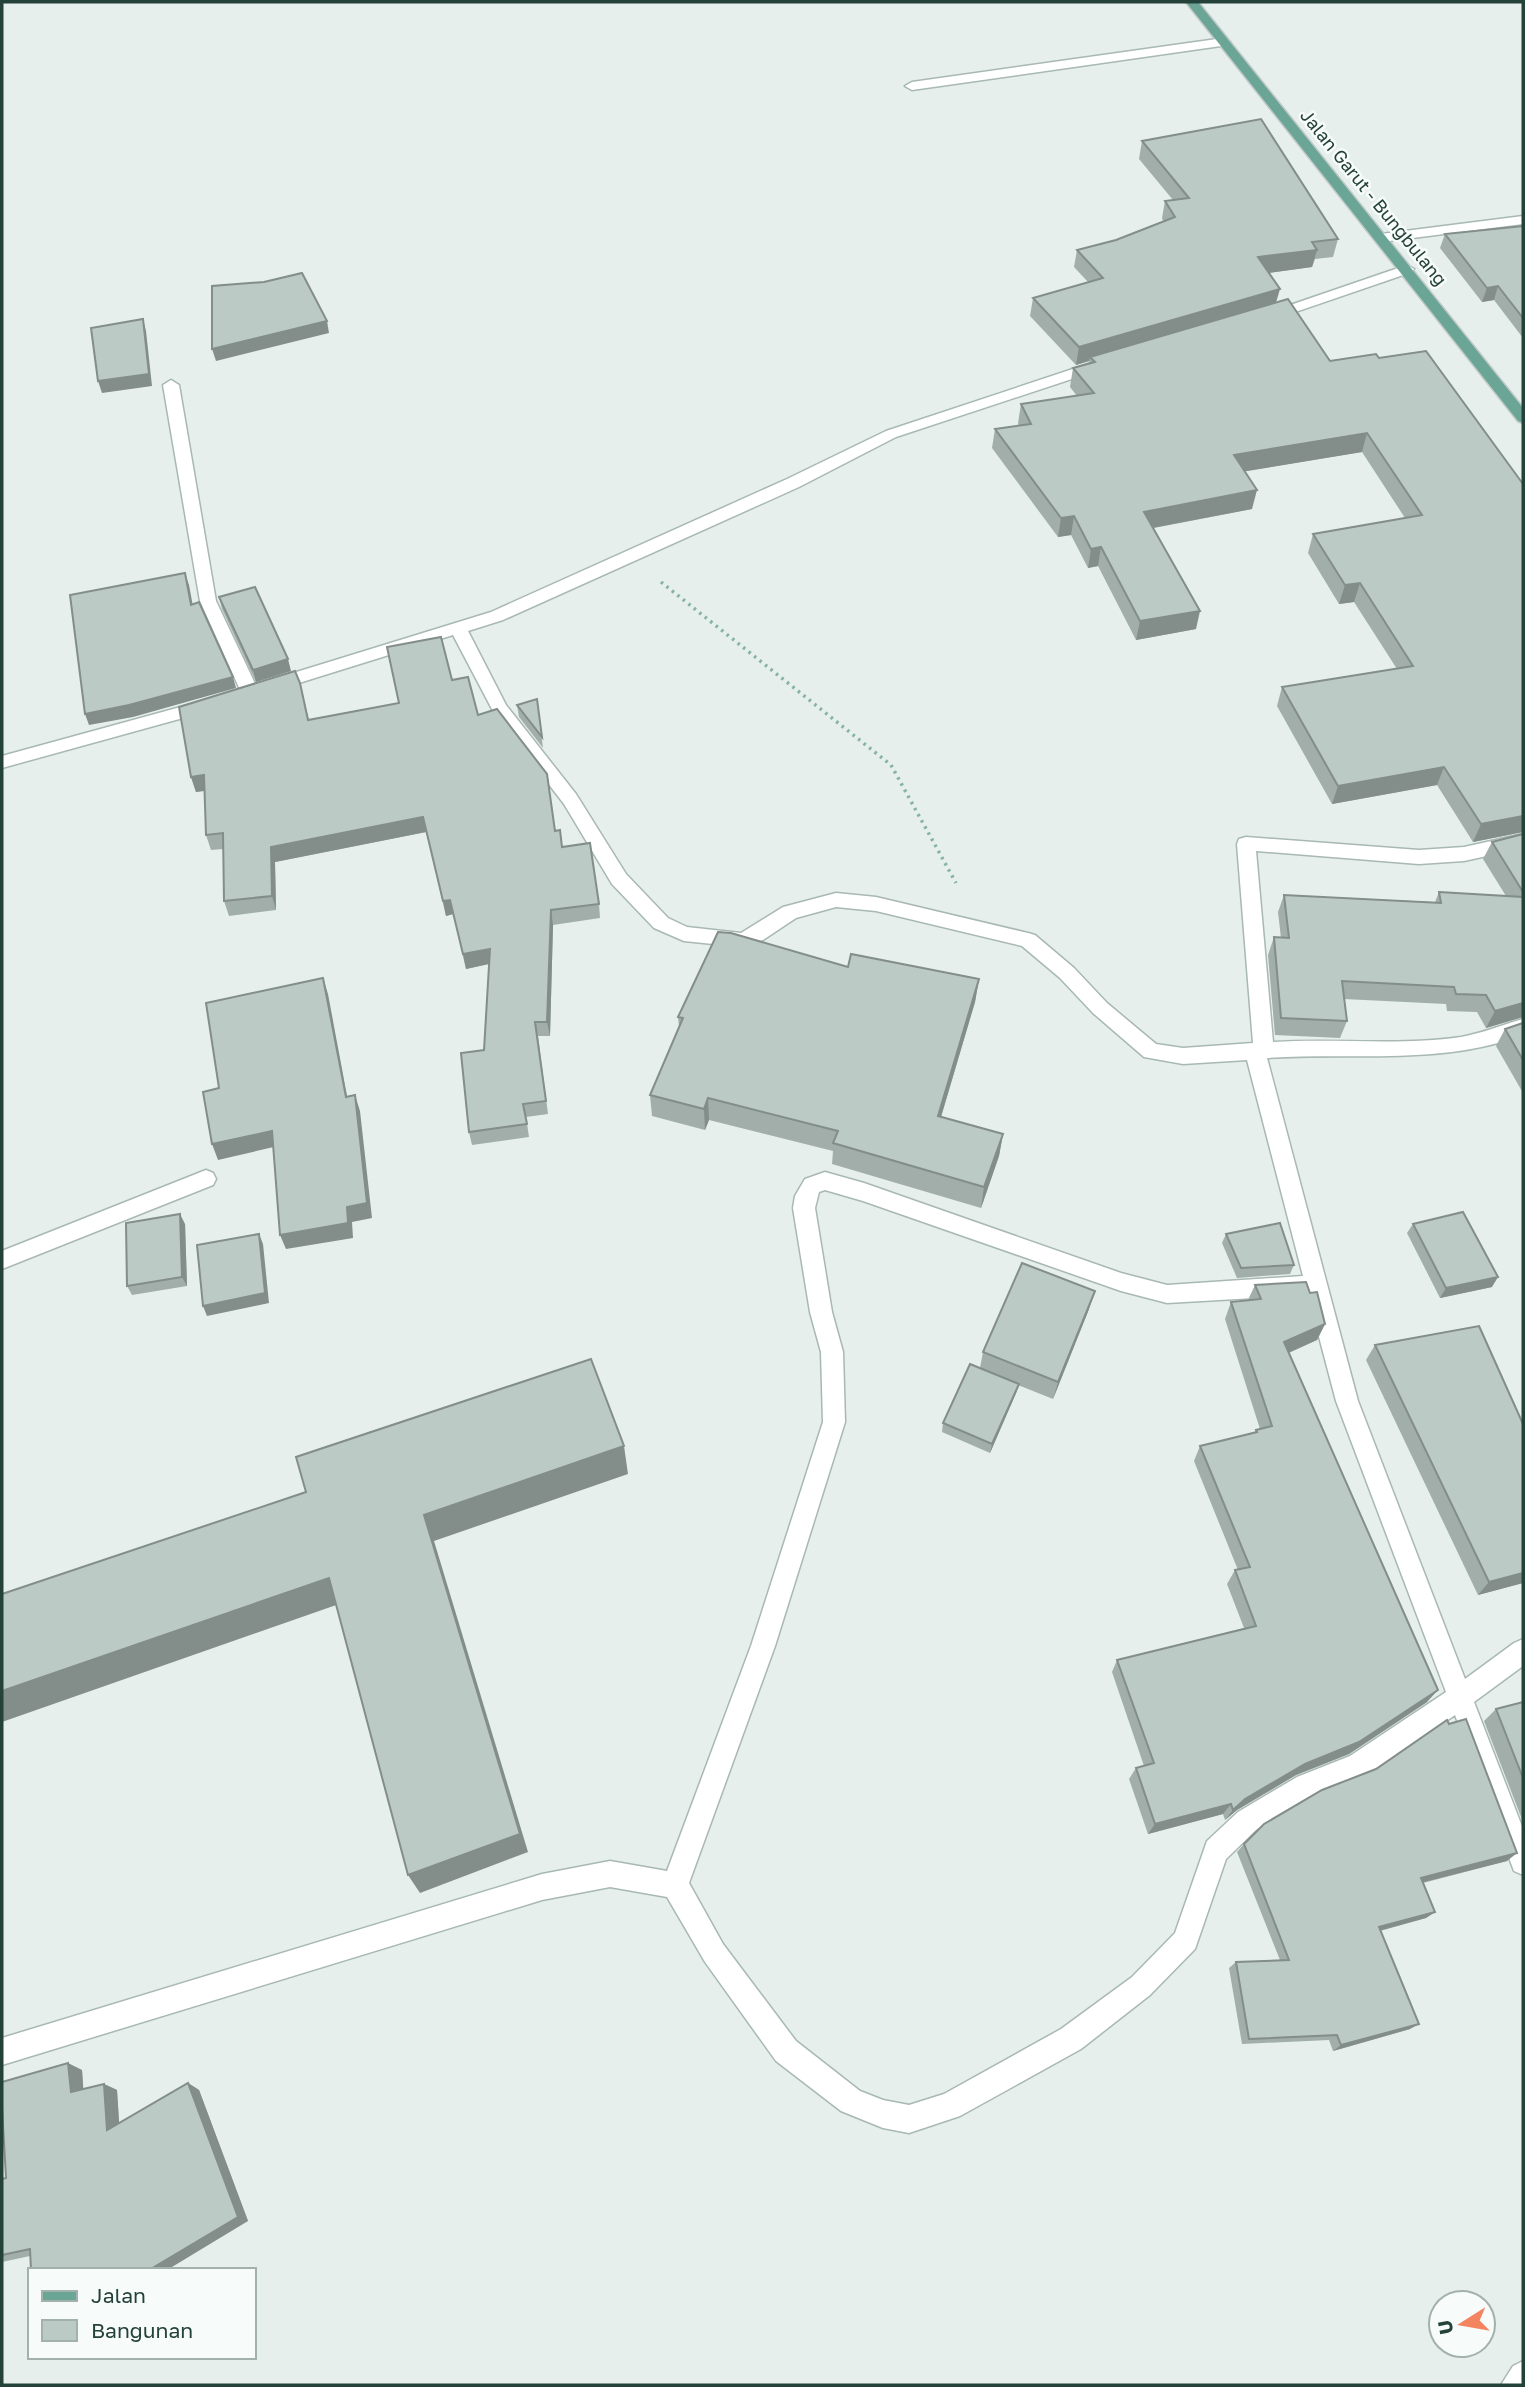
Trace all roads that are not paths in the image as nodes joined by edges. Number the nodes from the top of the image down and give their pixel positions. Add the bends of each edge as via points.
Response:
1 (1192, 2) edge
2 (1224, 42) junction
3 (912, 86) dead end
4 (1523, 220) edge
5 (1381, 238) junction
6 (1407, 269) junction
7 (1247, 323) edge
8 (1118, 360) edge
9 (171, 386) dead end
10 (1523, 418) edge
11 (458, 628) junction
12 (238, 696) junction
13 (2, 762) edge
14 (1523, 841) edge
15 (1523, 1027) edge
16 (1259, 1051) junction
17 (206, 1179) dead end
18 (2, 1260) edge
19 (1315, 1285) junction
20 (1523, 1651) edge
21 (1461, 1697) junction
22 (1523, 1862) edge
23 (675, 1885) junction
24 (2, 2053) edge
25 (1523, 2376) edge
26 (1516, 2385) edge

1 - 2 main road, Jalan Garut - Bungbulang
2 - 3 street
2 - 5 main road, Jalan Garut - Bungbulang
4 - 5 street
5 - 6 main road, Jalan Garut - Bungbulang
6 - 7 street
6 - 10 main road, Jalan Garut - Bungbulang
8 - 11 street via 891,433 793,483 497,617
9 - 12 street via 208,601
11 - 12 street
11 - 16 street via 479,673 519,737 570,799 619,879 661,923 684,934 743,940 790,912 836,900 876,904 1028,940 1151,1051 1183,1056
12 - 13 street
14 - 16 street via 1433,857 1246,844
15 - 16 street via 1459,1045
16 - 19 street
17 - 18 street
19 - 21 street via 1347,1401
19 - 23 street via 1167,1294 864,1192 825,1181 812,1185 804,1208 832,1352 834,1422 763,1646
20 - 21 street
21 - 22 street
21 - 23 street via 1358,1766 1306,1786 1247,1821 1216,1850 1186,1940 1141,1986 1071,2039 950,2106 909,2119 883,2115 850,2101 786,2051 714,1953
23 - 24 street via 610,1874 542,1888
25 - 26 street

